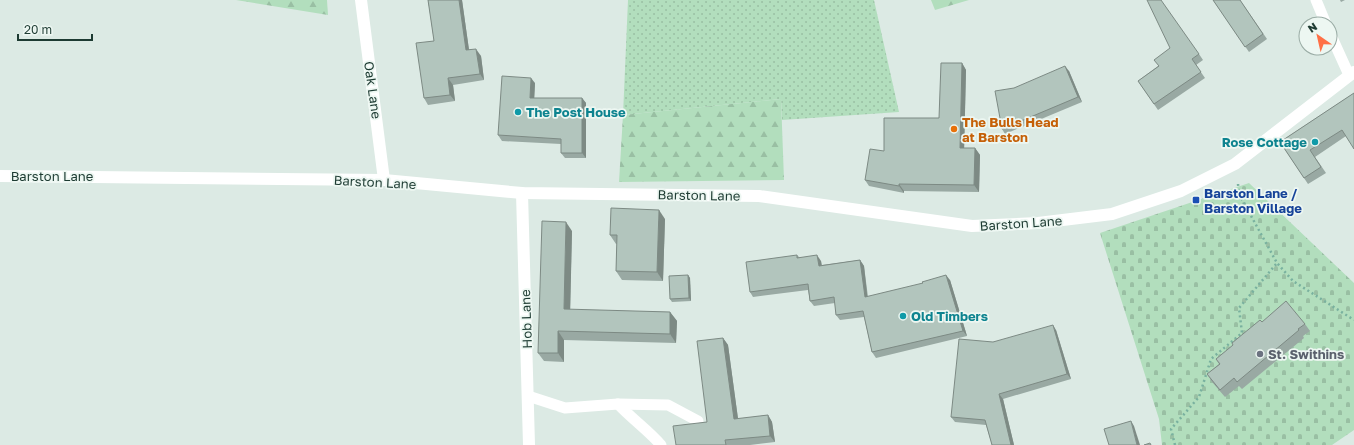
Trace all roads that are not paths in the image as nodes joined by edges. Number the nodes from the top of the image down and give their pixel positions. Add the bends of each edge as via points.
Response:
1 (361, 0) edge
2 (1316, 0) edge
3 (1323, 16) edge
4 (1338, 48) edge
5 (1352, 73) edge
6 (0, 176) edge
7 (384, 180) junction
8 (522, 193) junction
9 (528, 396) junction
10 (618, 404) junction
11 (698, 421) dead end
12 (529, 445) edge
13 (660, 445) edge

1 - 7 street, Oak Lane
2 - 3 lane
4 - 5 lane
5 - 8 street, Barston Lane via 1235,164 1181,191 1112,214 1023,224 972,226 759,196
6 - 7 street, Barston Lane
7 - 8 street, Barston Lane
8 - 9 street, Hob Lane
9 - 10 lane via 565,408
9 - 12 street, Hob Lane
10 - 11 lane via 668,404
10 - 13 lane via 633,420 650,432

